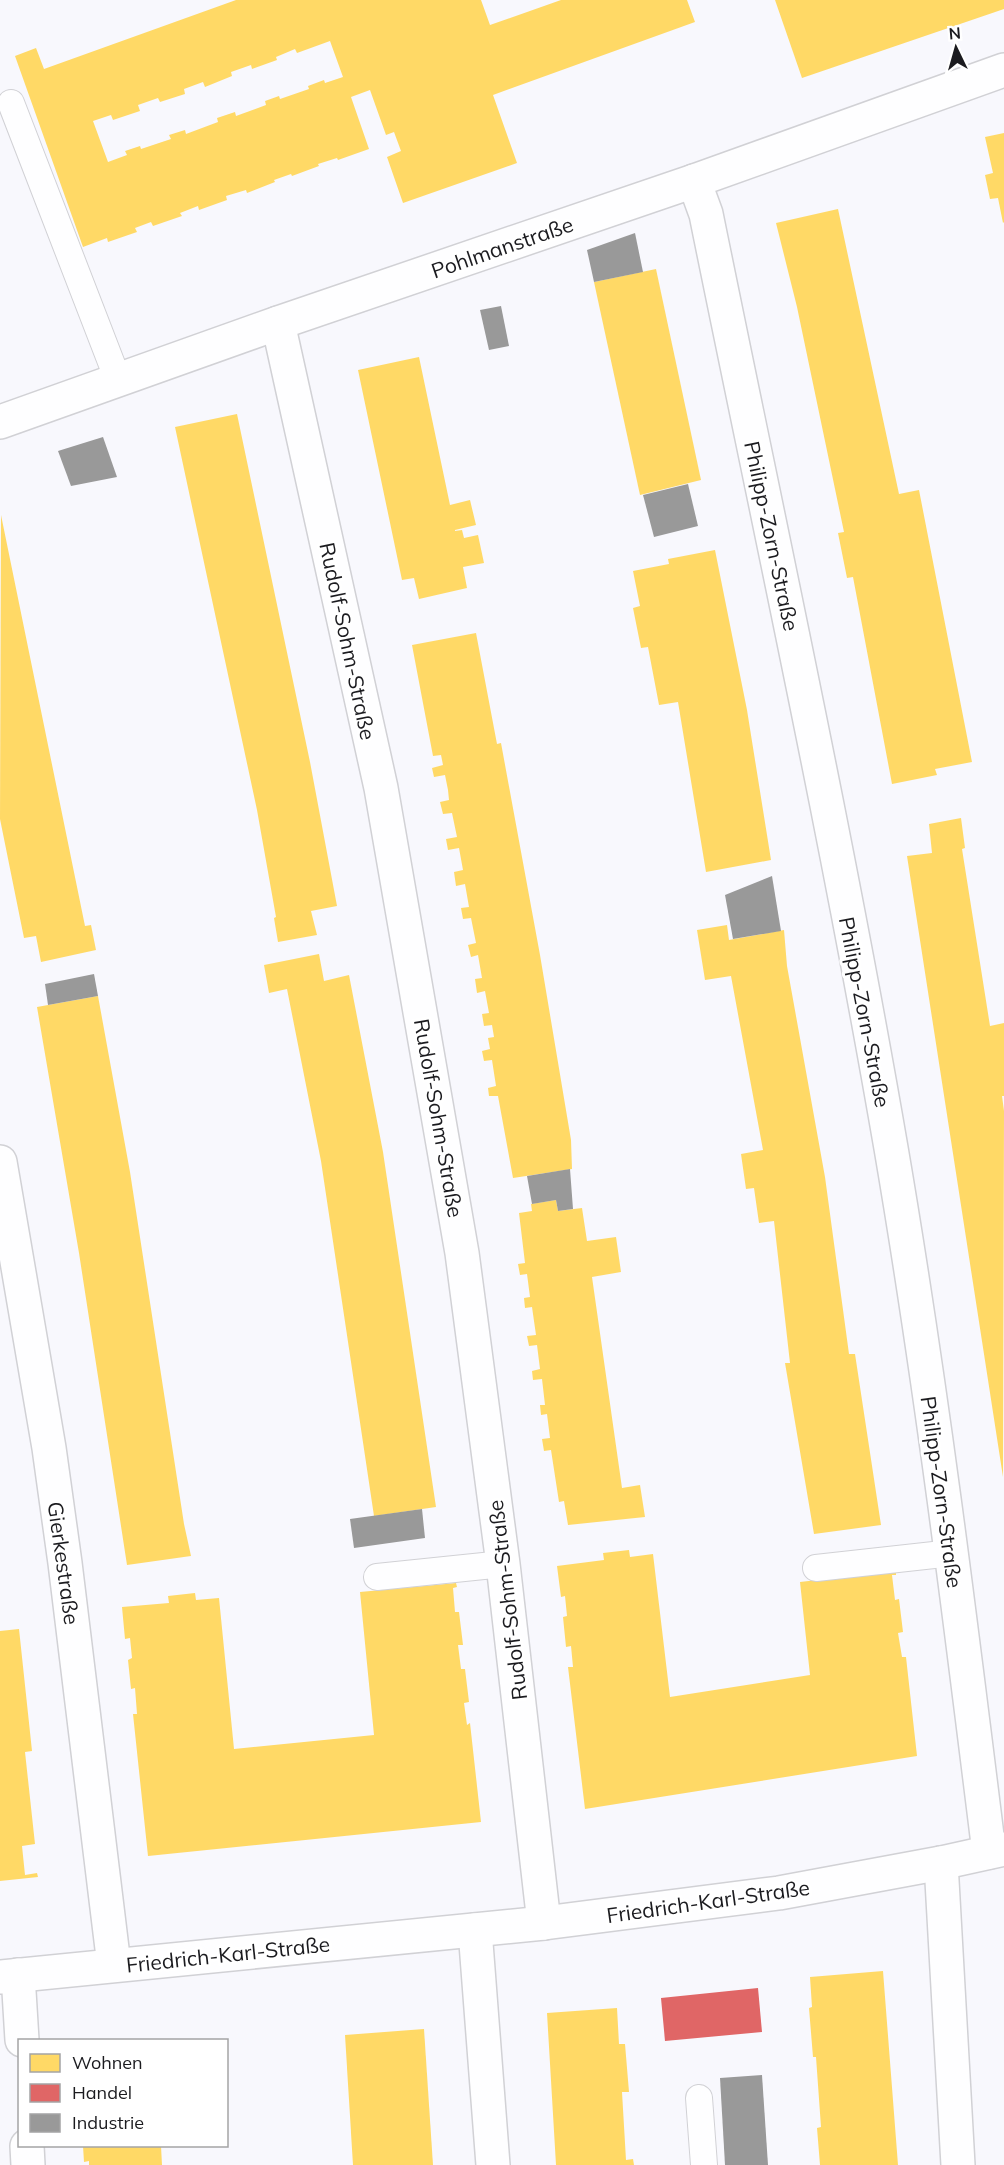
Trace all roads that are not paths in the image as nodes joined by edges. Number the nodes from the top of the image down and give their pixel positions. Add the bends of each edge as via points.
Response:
1 (1004, 70) edge
2 (11, 103) dead end
3 (694, 181) junction
4 (278, 323) junction
5 (118, 380) junction
6 (0, 422) edge
7 (0, 1162) edge
8 (950, 1537) junction
9 (501, 1550) junction
10 (816, 1568) dead end
11 (377, 1577) dead end
12 (996, 1850) edge
13 (941, 1863) junction
14 (544, 1923) junction
15 (475, 1930) junction
16 (114, 1965) junction
17 (9, 1976) edge
18 (22, 2039) edge
19 (699, 2098) dead end
20 (27, 2147) edge
21 (28, 2165) edge
22 (494, 2165) edge
23 (704, 2165) edge
24 (958, 2165) edge

1 - 3 street, Pohlmanstraße
2 - 5 lane
3 - 4 street, Pohlmanstraße
3 - 8 street, Philipp-Zorn-Straße via 706,214 821,777 891,1149
4 - 5 street, Pohlmanstraße
4 - 9 street, Rudolf-Sohm-Straße via 383,799 462,1253
5 - 6 street, Pohlmanstraße
7 - 16 street, Gierkestraße via 65,1563
8 - 10 lane
8 - 12 street, Philipp-Zorn-Straße
9 - 11 lane
9 - 14 street, Rudolf-Sohm-Straße
12 - 13 street, Friedrich-Karl-Straße
13 - 14 street, Friedrich-Karl-Straße via 779,1893
13 - 24 street
14 - 15 street, Friedrich-Karl-Straße
15 - 16 street, Friedrich-Karl-Straße
15 - 22 street
16 - 17 street, Friedrich-Karl-Straße
17 - 18 street, Friedrich-Karl-Straße
19 - 23 lane
20 - 21 street

